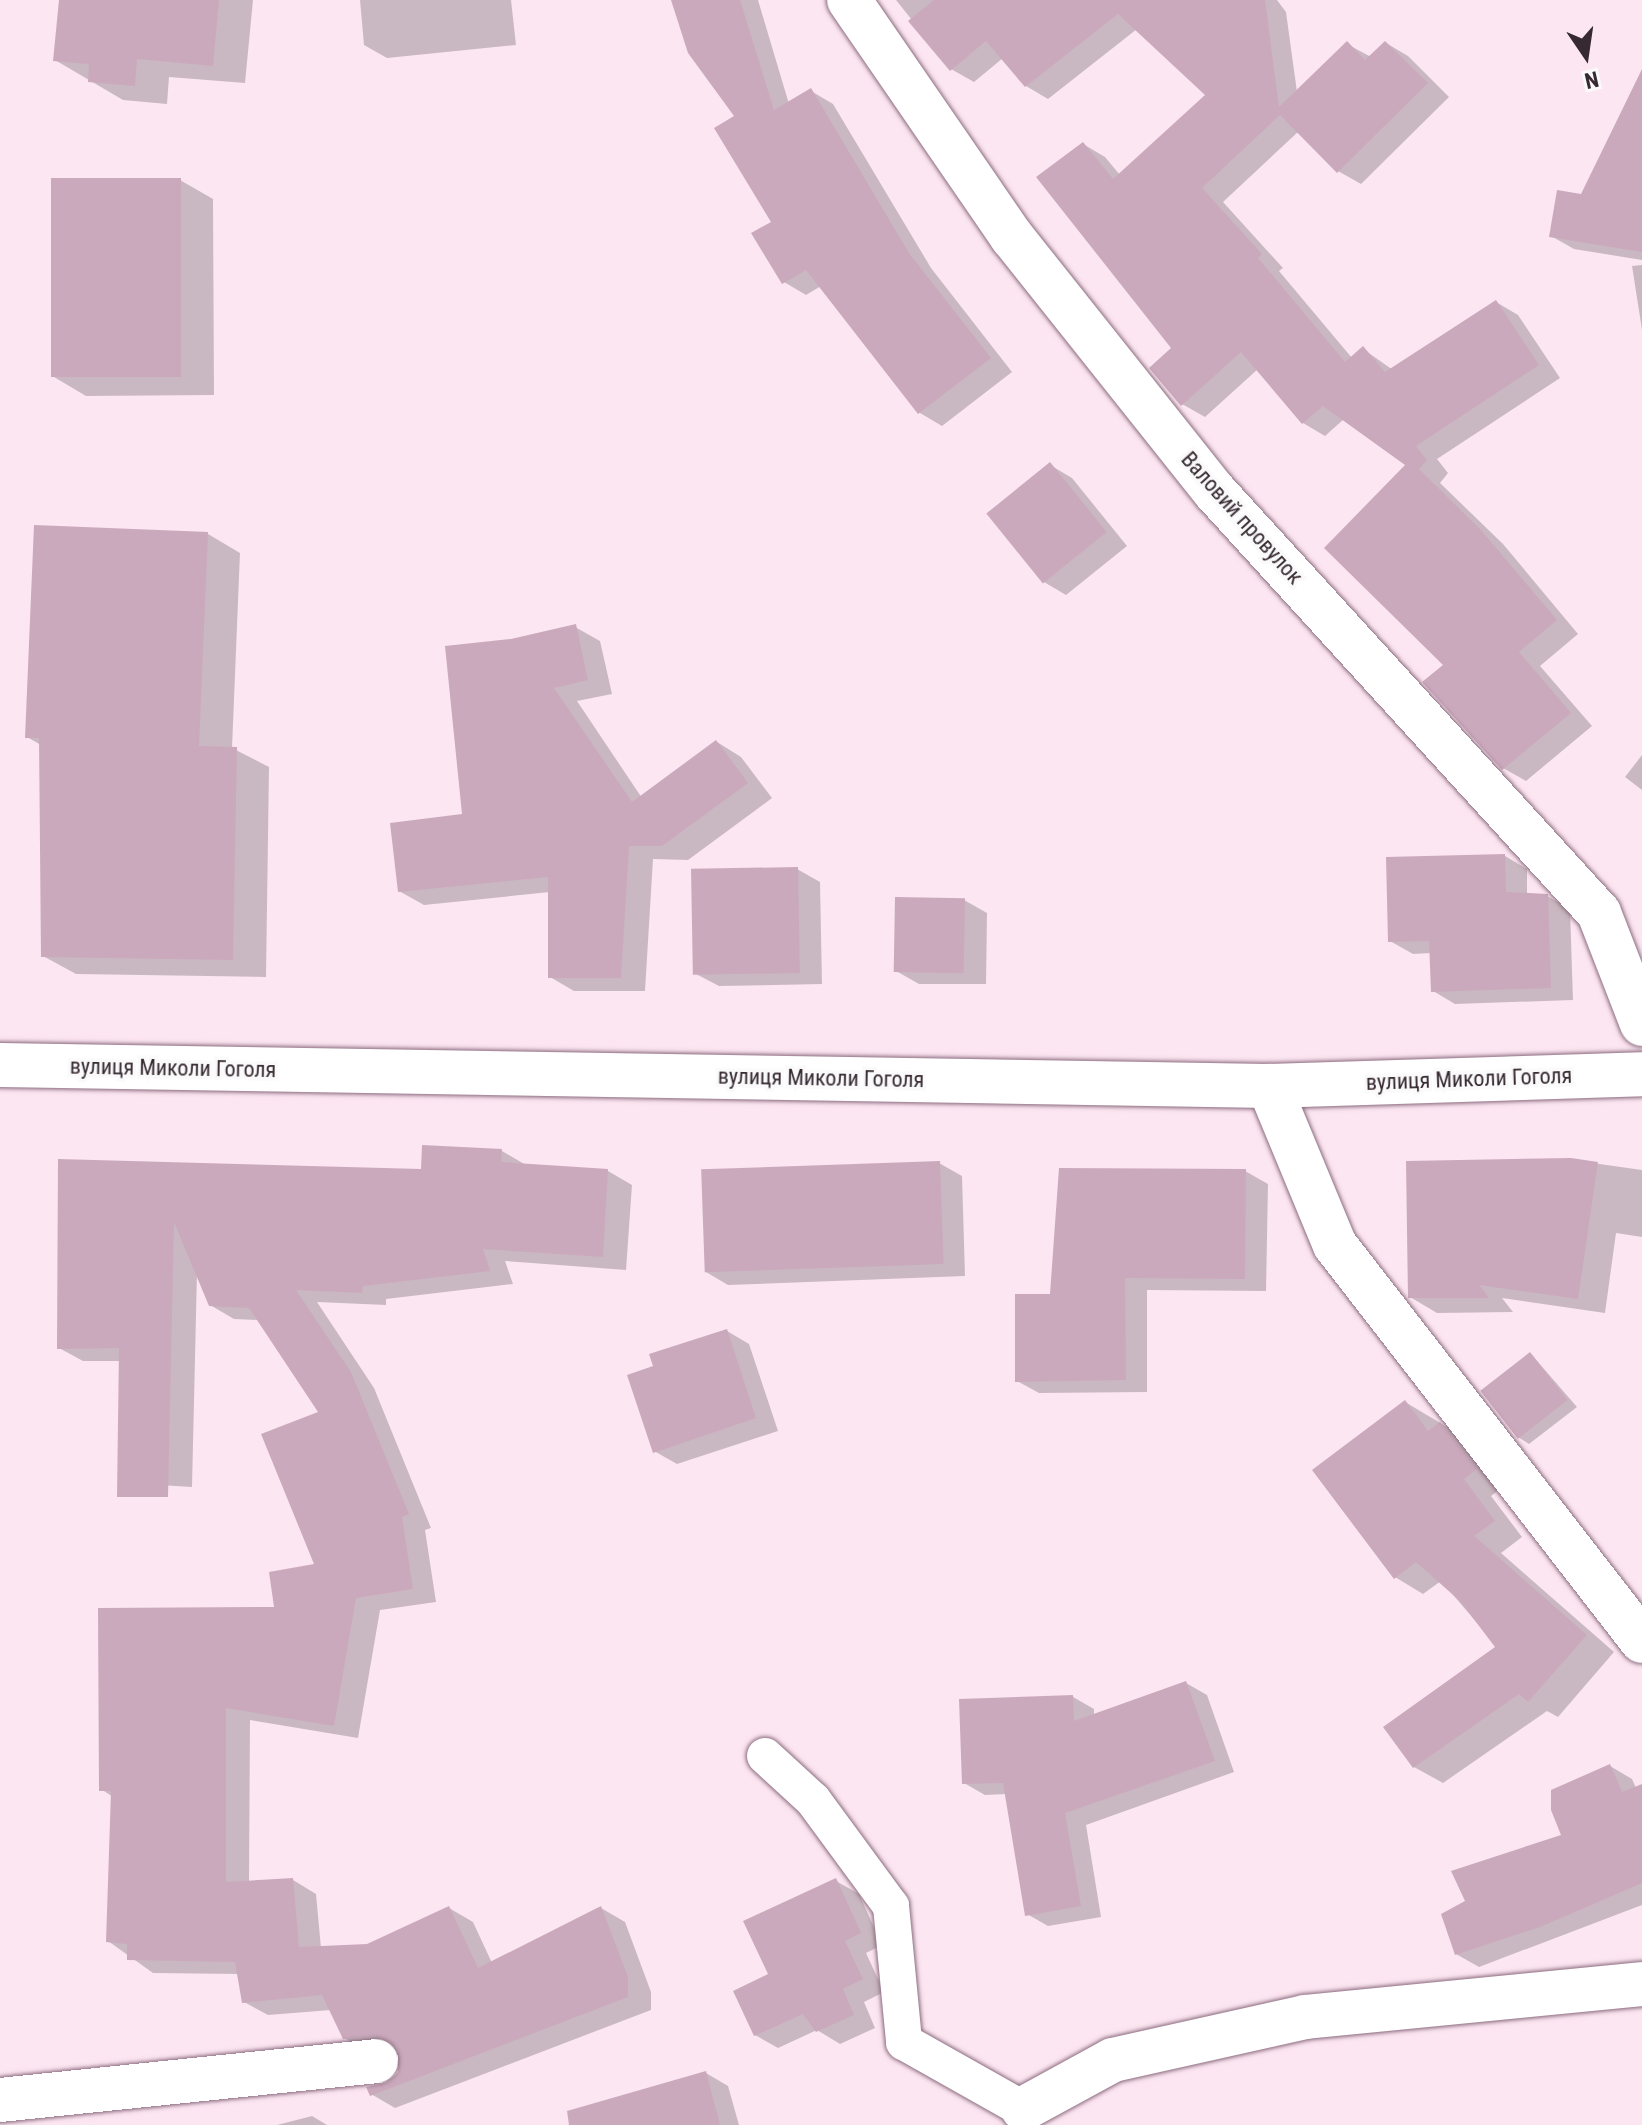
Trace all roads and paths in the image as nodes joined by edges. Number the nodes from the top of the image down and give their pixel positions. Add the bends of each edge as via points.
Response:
1 (849, 0) edge
2 (1642, 1024) edge
3 (0, 1065) edge
4 (1642, 1074) edge
5 (1269, 1086) junction
6 (1642, 1641) edge
7 (765, 1756) dead end
8 (1642, 1984) edge
9 (376, 2061) dead end
10 (0, 2100) edge
11 (1023, 2109) joint

1 - 2 street, Валовий провулок via 1012,237 1215,492 1599,913
3 - 5 street, вулиця Миколи Гоголя
4 - 5 street, вулиця Миколи Гоголя
5 - 6 street via 1335,1245
7 - 11 lane via 813,1800 891,1906 904,2042
8 - 11 street via 1305,2017 1113,2060
9 - 10 street

